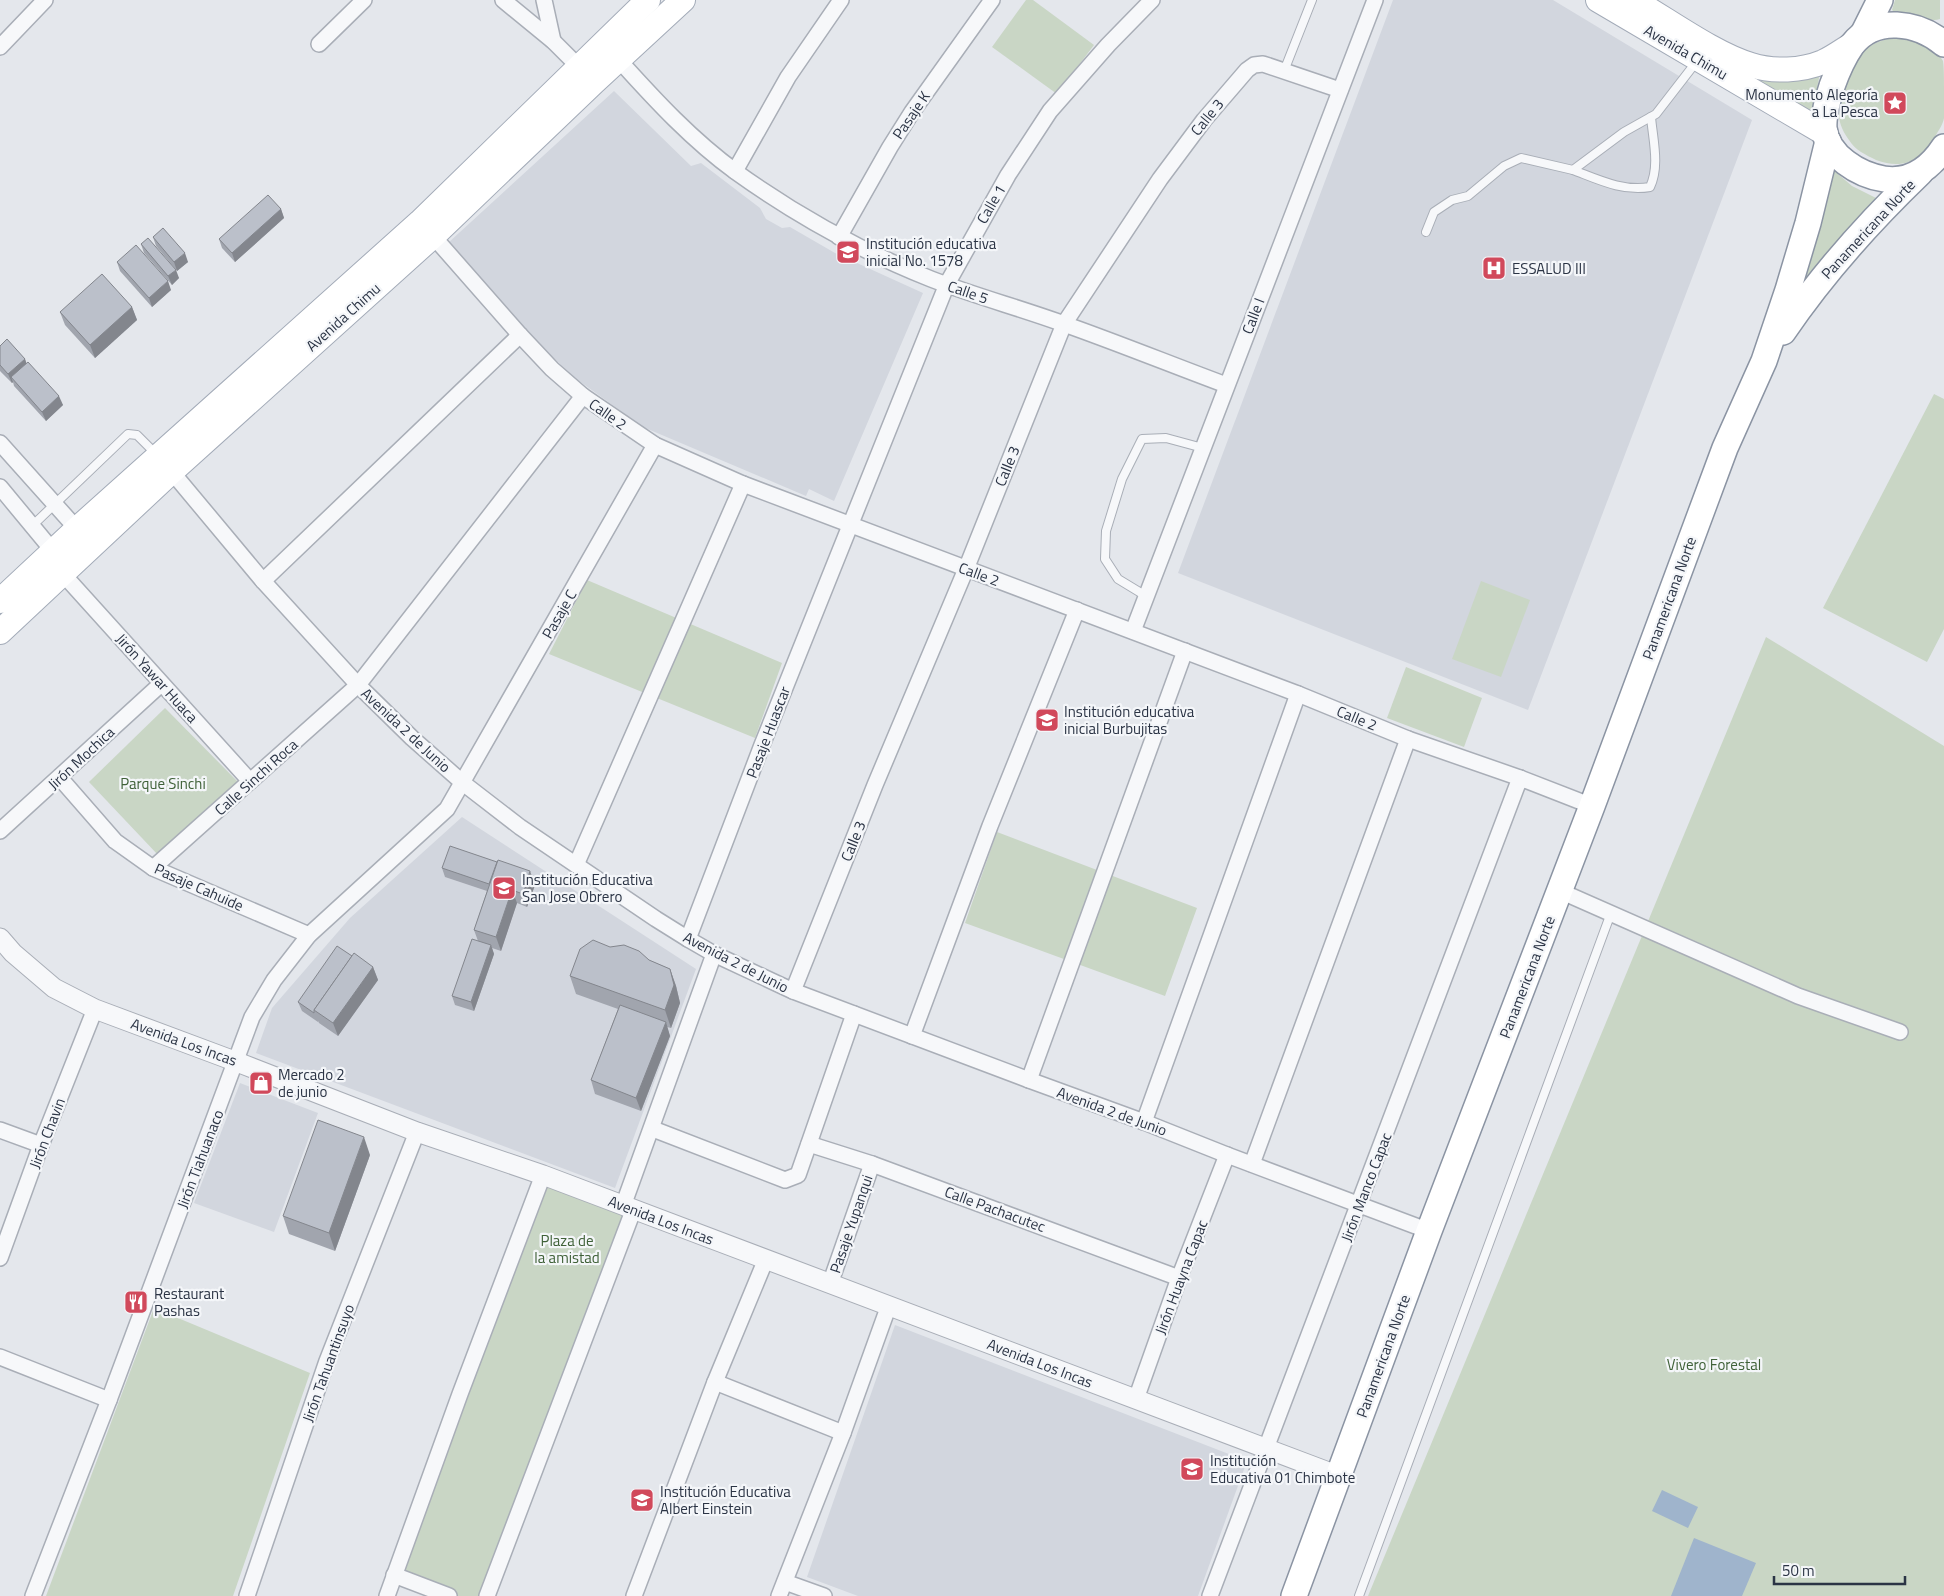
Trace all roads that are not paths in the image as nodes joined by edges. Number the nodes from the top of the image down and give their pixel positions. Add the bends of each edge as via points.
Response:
1 (45, 0) edge
2 (364, 0) edge
3 (503, 0) edge
4 (544, 0) edge
5 (648, 0) edge
6 (683, 0) edge
7 (841, 0) edge
8 (992, 0) edge
9 (1152, 0) edge
10 (1312, 0) edge
11 (1375, 0) edge
12 (1598, 0) edge
13 (1633, 0) edge
14 (1880, 0) edge
15 (1858, 39) junction
16 (553, 41) junction
17 (320, 44) dead end
18 (1944, 44) edge
19 (0, 47) edge
20 (1704, 52) junction
21 (619, 60) junction
22 (1284, 71) junction
23 (586, 75) junction
24 (1340, 90) junction
25 (1650, 117) junction
26 (1827, 138) junction
27 (1937, 157) edge
28 (1573, 170) junction
29 (735, 171) junction
30 (1426, 232) dead end
31 (433, 236) junction
32 (839, 237) junction
33 (947, 284) junction
34 (1064, 324) junction
35 (520, 336) junction
36 (1764, 361) junction
37 (1226, 385) junction
38 (583, 396) junction
39 (0, 442) edge
40 (655, 445) junction
41 (1203, 448) junction
42 (165, 464) junction
43 (743, 484) junction
44 (0, 487) edge
45 (55, 504) junction
46 (850, 525) junction
47 (32, 526) junction
48 (77, 529) junction
49 (53, 551) junction
50 (966, 569) junction
51 (63, 574) junction
52 (262, 581) junction
53 (1146, 596) junction
54 (0, 601) edge
55 (1077, 610) junction
56 (1133, 631) junction
57 (0, 632) edge
58 (1185, 651) junction
59 (161, 684) junction
60 (358, 685) junction
61 (1298, 694) junction
62 (1408, 739) junction
63 (60, 778) junction
64 (1520, 778) junction
65 (250, 782) junction
66 (463, 783) junction
67 (1592, 806) junction
68 (0, 831) edge
69 (576, 865) junction
70 (153, 868) junction
71 (1560, 891) junction
72 (1611, 914) junction
73 (309, 935) junction
74 (0, 938) edge
75 (688, 939) junction
76 (714, 954) junction
77 (794, 991) junction
78 (95, 1009) junction
79 (854, 1014) junction
80 (1900, 1032) dead end
81 (912, 1036) junction
82 (237, 1062) junction
83 (1030, 1080) junction
84 (1144, 1122) junction
85 (653, 1129) junction
86 (0, 1130) edge
87 (417, 1132) junction
88 (809, 1144) junction
89 (41, 1145) junction
90 (1227, 1155) junction
91 (872, 1164) junction
92 (1252, 1164) junction
93 (543, 1175) junction
94 (1359, 1205) junction
95 (628, 1208) junction
96 (1429, 1232) junction
97 (0, 1258) edge
98 (766, 1259) junction
99 (1179, 1278) junction
100 (830, 1284) junction
101 (889, 1306) junction
102 (0, 1357) edge
103 (714, 1382) junction
104 (1136, 1399) junction
105 (109, 1400) junction
106 (843, 1433) junction
107 (1267, 1448) junction
108 (1339, 1476) junction
109 (394, 1575) junction
110 (782, 1589) edge
111 (33, 1596) edge
112 (247, 1596) edge
113 (387, 1596) edge
114 (449, 1596) edge
115 (487, 1596) edge
116 (634, 1596) edge
117 (824, 1596) edge
118 (1210, 1596) edge
119 (1294, 1596) edge
120 (1359, 1596) edge

1 - 19 street
2 - 17 street
3 - 16 street
4 - 16 street
5 - 23 main road, Avenida Chimu
6 - 21 main road, Avenida Chimu
7 - 29 street via 788,77
8 - 32 street, Pasaje K via 912,112
9 - 33 street, Calle 1 via 1050,111 1008,175
10 - 22 lane
11 - 24 street, Calle I
12 - 20 main road, Avenida Chimu
13 - 20 main road, Avenida Chimu
14 - 15 highway, Panamericana Norte
15 - 18 highway via 1879,26 1894,24 1924,30
15 - 20 main road, Avenida Chimu via 1823,62 1790,69 1752,66
15 - 26 highway, Panamericana Norte via 1842,62 1829,96 1824,126
16 - 23 street
20 - 25 lane via 1656,114
20 - 26 main road, Avenida Chimu
21 - 23 main road, Avenida Chimu
21 - 29 street, Calle 5 via 693,137
22 - 24 street, Calle 3
22 - 34 street, Calle 3 via 1263,64 1247,70 1160,179
23 - 31 main road, Avenida Chimu
23 - 42 main road, Avenida Chimu via 420,222
24 - 37 street, Calle I
25 - 28 lane
25 - 28 lane via 1655,159 1650,187 1634,189 1615,185
26 - 27 highway via 1838,156 1854,168 1872,177 1889,180 1907,177
26 - 36 highway, Panamericana Norte via 1808,223
27 - 36 highway, Panamericana Norte via 1864,228 1826,271
28 - 30 lane via 1521,158 1504,166 1468,196 1452,200 1434,212
29 - 32 street, Calle 5
31 - 35 street, Calle 2
31 - 42 main road, Avenida Chimu
32 - 33 street, Calle 5
33 - 34 street, Calle 5
33 - 46 street, Calle 1
34 - 37 street, Calle 5
34 - 50 street, Calle 3
35 - 38 street, Calle 2
35 - 52 street
36 - 67 highway, Panamericana Norte via 1725,448
37 - 41 street, Calle I
38 - 40 street, Calle 2
38 - 60 street, Calle Sinchi Roca
39 - 45 street
40 - 43 street, Calle 2
40 - 66 street, Pasaje C
41 - 53 street, Calle I
41 - 53 lane via 1166,438 1142,439 1122,479 1106,531 1105,559 1118,580
42 - 45 lane via 137,434 128,434
42 - 48 main road, Avenida Chimu
42 - 51 main road, Avenida Chimu
42 - 52 street, Avenida 2 de Junio
43 - 46 street, Calle 2
43 - 69 street
44 - 47 street
45 - 47 lane
45 - 48 street
46 - 50 street, Calle 2
46 - 75 street, Pasaje Huascar
47 - 49 street
48 - 49 main road, Avenida Chimu
49 - 54 main road, Avenida Chimu
50 - 55 street, Calle 2
50 - 77 street, Calle 3 via 875,785
51 - 57 main road, Avenida Chimu
51 - 59 street, Jirón Yawar Huaca
52 - 60 street, Avenida 2 de Junio
53 - 56 street, Calle I
55 - 56 street, Calle 2
55 - 81 street via 990,826
56 - 58 street, Calle 2
58 - 61 street, Calle 2
58 - 83 street
59 - 63 street, Jirón Mochica
59 - 65 street, Jirón Yawar Huaca
60 - 65 street, Calle Sinchi Roca
60 - 66 street, Avenida 2 de Junio
61 - 62 street, Calle 2
61 - 84 street
62 - 64 street, Calle 2
62 - 92 street
63 - 68 street, Jirón Mochica
63 - 70 street, Pasaje Cahuide via 114,841
64 - 67 street, Calle 2
64 - 94 street, Jirón Manco Capac
65 - 70 street, Calle Sinchi Roca
66 - 69 street, Avenida 2 de Junio
66 - 73 street, Jirón Tiahuanaco via 447,808
67 - 71 highway, Panamericana Norte
69 - 75 street, Avenida 2 de Junio
70 - 73 street, Pasaje Cahuide
71 - 72 street
71 - 96 highway, Panamericana Norte
72 - 80 street via 1798,996
72 - 120 lane
73 - 82 street, Jirón Tiahuanaco via 274,980 252,1017
74 - 78 street, Avenida Los Incas via 54,988
75 - 76 street, Avenida 2 de Junio
76 - 77 street, Avenida 2 de Junio
76 - 85 street
77 - 79 street, Avenida 2 de Junio
78 - 82 street, Avenida Los Incas
78 - 89 street, Jirón Chavin
79 - 81 street, Avenida 2 de Junio
79 - 88 street
81 - 83 street, Avenida 2 de Junio
82 - 87 street, Avenida Los Incas
82 - 105 street, Jirón Tiahuanaco
83 - 84 street, Avenida 2 de Junio
84 - 90 street, Avenida 2 de Junio
85 - 88 street via 785,1180 798,1175
85 - 95 street
86 - 89 street
87 - 93 street, Avenida Los Incas
87 - 112 street, Jirón Tahuantinsuyo via 327,1362
88 - 91 street, Calle Pachacutec
89 - 97 street, Jirón Chavin
90 - 92 street, Avenida 2 de Junio
90 - 99 street, Jirón Huayna Capac
91 - 99 street, Calle Pachacutec
91 - 100 street, Pasaje Yupanqui
92 - 94 street, Avenida 2 de Junio
93 - 95 street, Avenida Los Incas
93 - 109 street
94 - 96 street, Avenida 2 de Junio
94 - 107 street, Jirón Manco Capac
95 - 98 street, Avenida Los Incas
95 - 115 street
96 - 108 highway, Panamericana Norte
98 - 100 street, Avenida Los Incas
98 - 103 street
99 - 104 street, Jirón Huayna Capac
100 - 101 street, Avenida Los Incas
101 - 104 street, Avenida Los Incas
101 - 106 street
102 - 105 street
103 - 106 street
103 - 116 street
104 - 107 street, Avenida Los Incas
105 - 111 street, Jirón Tiahuanaco
106 - 110 street
107 - 108 street, Avenida Los Incas
107 - 118 street, Jirón Manco Capac
108 - 119 highway, Panamericana Norte
109 - 113 street
109 - 114 street
110 - 117 street

